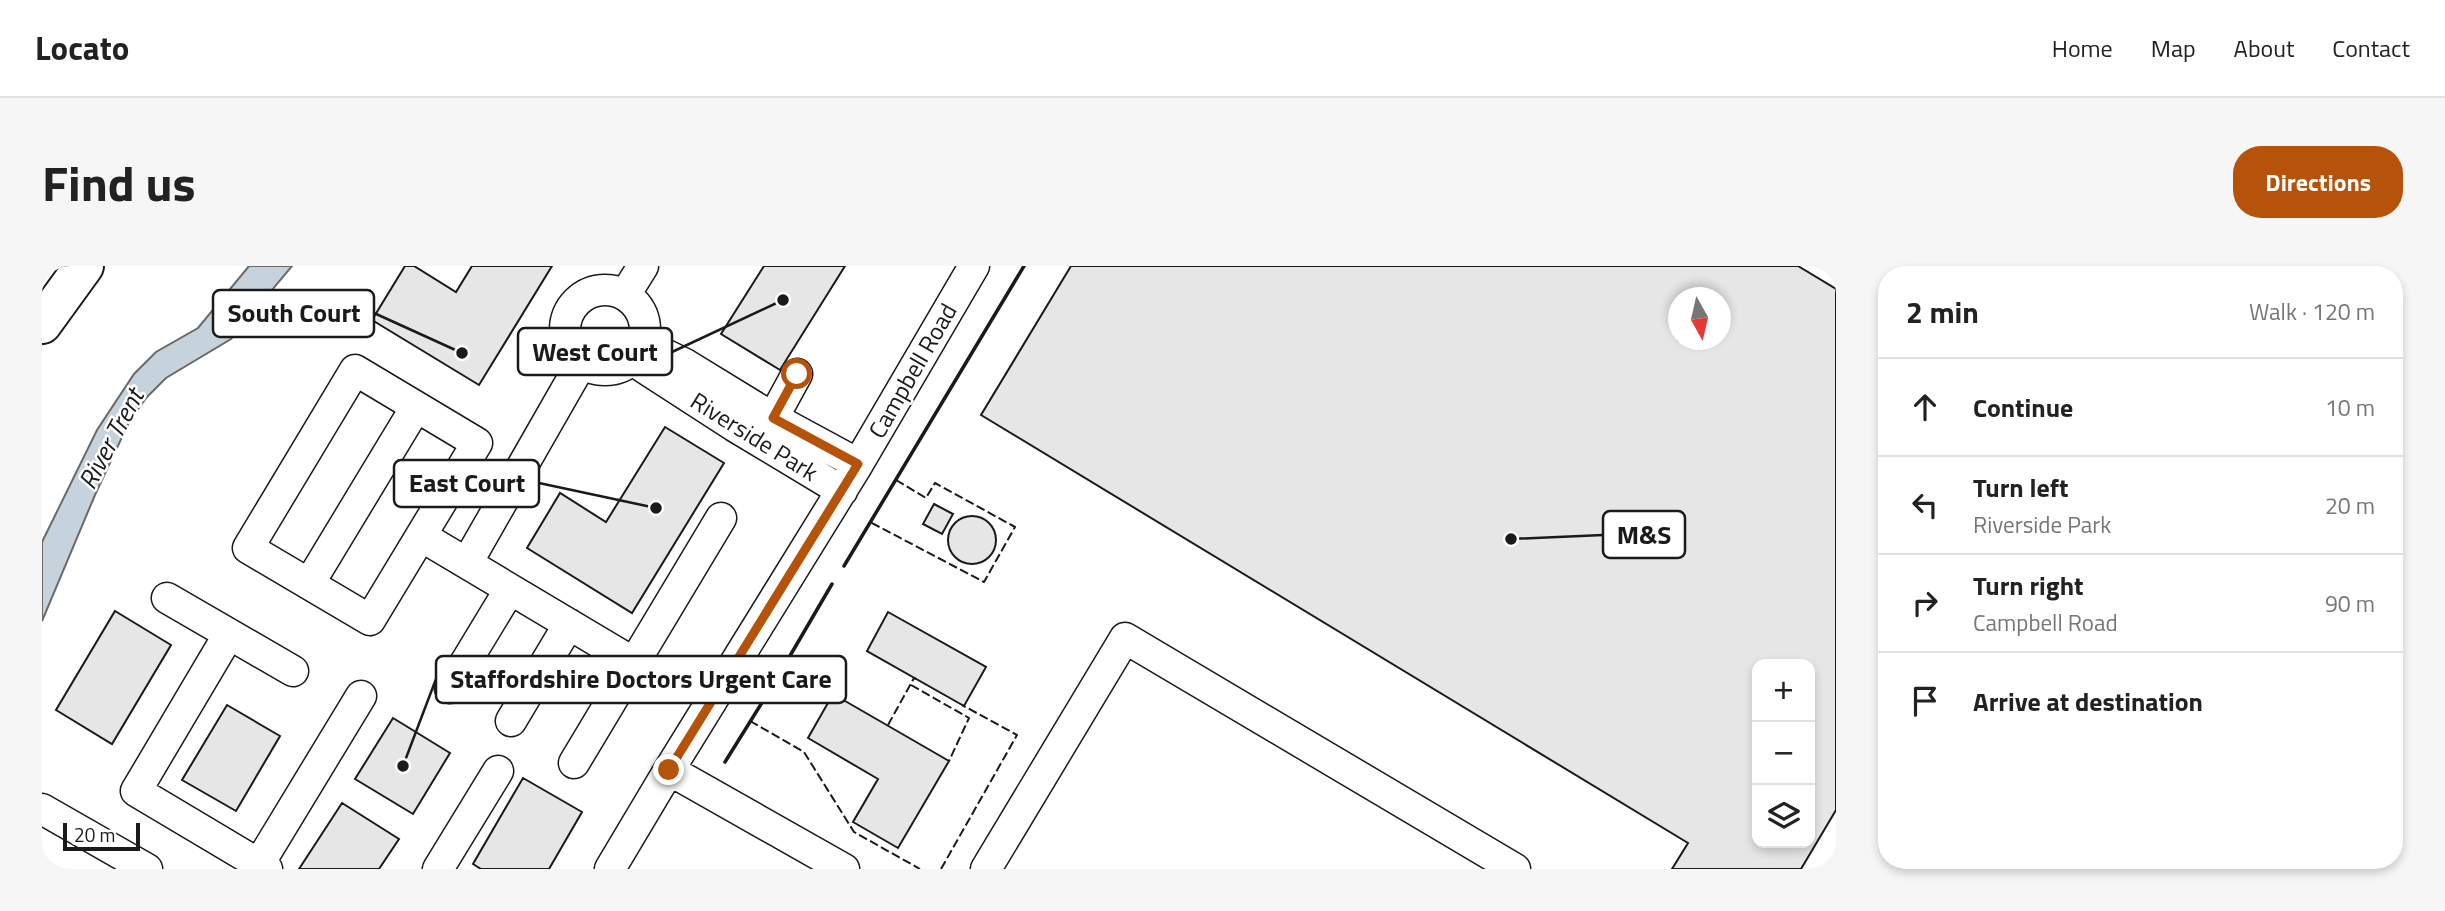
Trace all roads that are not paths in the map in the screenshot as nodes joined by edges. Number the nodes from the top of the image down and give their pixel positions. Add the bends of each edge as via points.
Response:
1 (84, 266) edge
2 (643, 266) edge
3 (974, 266) edge
4 (625, 295) junction
5 (42, 324) edge
6 (637, 351) junction
7 (582, 362) junction
8 (797, 374) dead end
9 (416, 407) junction
10 (773, 418) junction
11 (858, 464) junction
12 (842, 491) junction
13 (721, 518) dead end
14 (421, 536) junction
15 (467, 563) junction
16 (309, 584) junction
17 (510, 589) junction
18 (167, 598) dead end
19 (569, 624) junction
20 (229, 634) junction
21 (634, 663) junction
22 (293, 671) dead end
23 (450, 688) dead end
24 (361, 696) dead end
25 (511, 721) dead end
26 (574, 763) dead end
27 (669, 770) junction
28 (498, 771) dead end
29 (42, 809) edge
30 (263, 867) edge
31 (147, 869) edge
32 (438, 869) edge
33 (610, 869) edge
34 (844, 869) edge
35 (986, 869) edge
36 (1515, 869) edge

1 - 5 highway
2 - 4 street
3 - 11 street, Campbell Road
4 - 6 street via 641,312 645,324 645,337
4 - 7 street via 597,291 575,304 568,315 567,341
6 - 7 street via 620,367 607,370
6 - 10 street, Riverside Park via 685,364
6 - 12 street, Riverside Park via 734,426
7 - 15 street
8 - 10 street
9 - 14 street via 477,443
9 - 16 street
9 - 16 street via 355,370 248,548
10 - 11 street, Riverside Park
11 - 12 street, Campbell Road
12 - 27 street, Campbell Road
13 - 21 street
14 - 15 street
14 - 16 street via 370,620
15 - 17 street
17 - 19 street
17 - 23 street
18 - 20 street
19 - 21 street
19 - 25 street
20 - 22 street
20 - 30 street via 136,791
21 - 26 street
24 - 30 street
27 - 33 street, Campbell Road
27 - 34 street
28 - 32 street
29 - 31 street
35 - 36 street via 1125,638

